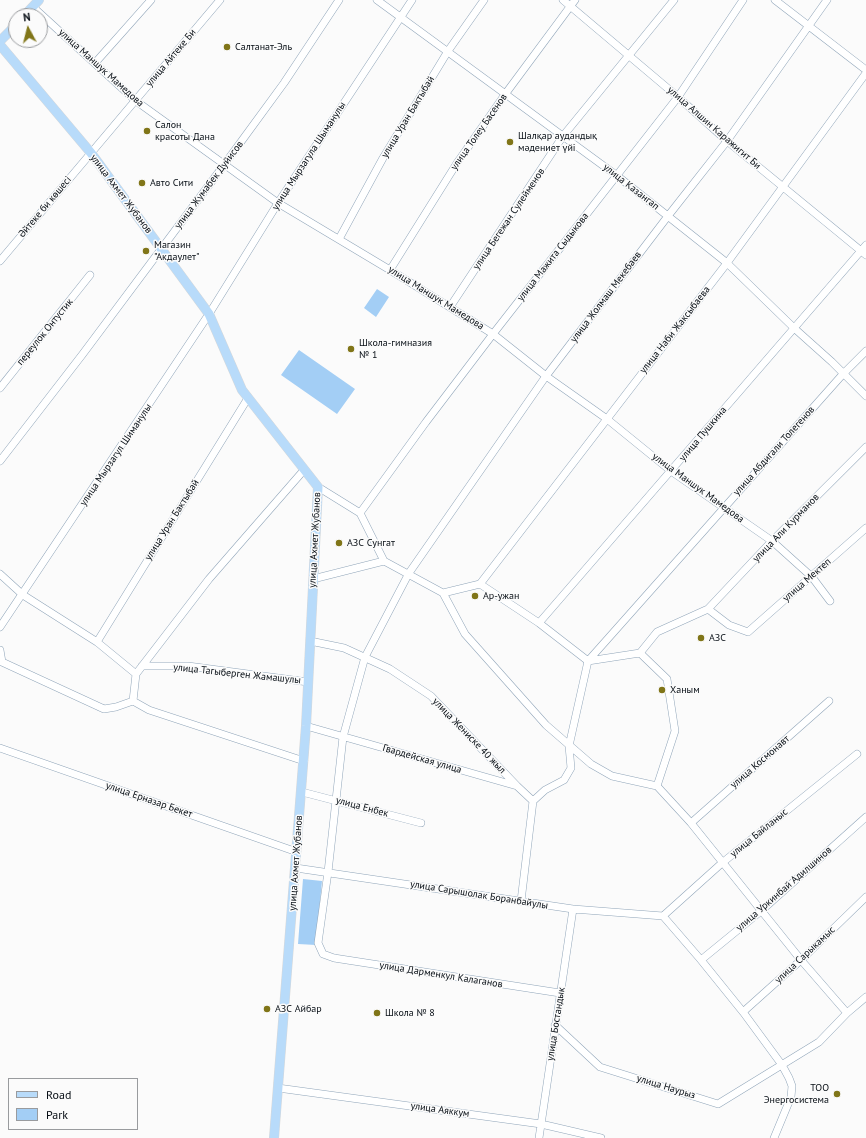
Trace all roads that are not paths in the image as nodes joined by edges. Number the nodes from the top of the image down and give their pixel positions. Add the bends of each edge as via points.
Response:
1 (150, 0) edge
2 (339, 0) edge
3 (377, 0) edge
4 (412, 0) edge
5 (484, 0) edge
6 (564, 0) edge
7 (576, 0) edge
8 (674, 0) edge
9 (742, 0) edge
10 (775, 0) edge
11 (827, 0) edge
12 (217, 1) edge
13 (36, 3) edge
14 (571, 6) junction
15 (400, 18) junction
16 (809, 26) junction
17 (8, 32) edge
18 (0, 41) edge
19 (0, 45) edge
20 (448, 51) junction
21 (629, 56) junction
22 (95, 64) junction
23 (866, 72) edge
24 (506, 94) junction
25 (678, 97) junction
26 (136, 101) junction
27 (564, 136) junction
28 (727, 141) junction
29 (91, 153) junction
30 (224, 165) junction
31 (616, 175) junction
32 (783, 187) junction
33 (278, 203) junction
34 (668, 216) junction
35 (339, 239) junction
36 (866, 245) edge
37 (161, 249) junction
38 (864, 253) edge
39 (0, 261) edge
40 (727, 263) junction
41 (390, 270) junction
42 (90, 276) dead end
43 (450, 307) junction
44 (209, 314) junction
45 (794, 328) junction
46 (493, 334) junction
47 (866, 351) edge
48 (843, 374) junction
49 (546, 376) junction
50 (0, 388) edge
51 (866, 396) edge
52 (248, 398) junction
53 (607, 419) junction
54 (866, 448) edge
55 (0, 461) edge
56 (304, 470) junction
57 (671, 471) junction
58 (318, 487) junction
59 (724, 507) junction
60 (360, 513) junction
61 (866, 528) edge
62 (772, 541) junction
63 (384, 560) junction
64 (409, 573) junction
65 (0, 574) edge
66 (812, 577) junction
67 (313, 579) junction
68 (480, 584) junction
69 (443, 593) junction
70 (23, 595) junction
71 (830, 601) dead end
72 (708, 609) junction
73 (539, 623) junction
74 (0, 627) edge
75 (310, 641) junction
76 (97, 642) junction
77 (0, 650) edge
78 (640, 653) junction
79 (365, 657) junction
80 (588, 661) junction
81 (142, 666) junction
82 (136, 674) junction
83 (308, 682) junction
84 (134, 701) junction
85 (829, 701) dead end
86 (306, 726) junction
87 (344, 737) junction
88 (569, 746) junction
89 (0, 748) edge
90 (857, 754) dead end
91 (304, 761) junction
92 (517, 786) junction
93 (657, 786) junction
94 (302, 792) junction
95 (336, 801) junction
96 (533, 801) junction
97 (866, 816) edge
98 (421, 823) dead end
99 (691, 823) junction
100 (297, 852) junction
101 (722, 863) junction
102 (296, 868) junction
103 (328, 872) junction
104 (866, 897) edge
105 (521, 901) junction
106 (573, 909) junction
107 (761, 911) junction
108 (663, 916) junction
109 (323, 954) joint
110 (701, 960) junction
111 (801, 960) junction
112 (560, 993) junction
113 (866, 997) edge
114 (743, 1012) junction
115 (847, 1013) junction
116 (555, 1025) junction
117 (782, 1065) junction
118 (278, 1088) junction
119 (541, 1124) junction
120 (274, 1138) edge
121 (539, 1138) edge
122 (601, 1138) edge
123 (774, 1138) edge

1 - 22 street
2 - 30 street, улица Жумабек Дуйисов via 284,83
3 - 15 street, улица Казангап
4 - 15 street, улица Мырзагула Шыманулы
5 - 20 street, улица Уран Бактыбай
6 - 14 street, улица Алшин Каражигит Би
7 - 14 street, улица Толеу Басенов
8 - 21 street, улица Бегежан Сулейменов
9 - 25 street, улица Мажита Сыдыкова
10 - 16 street
11 - 16 street, улица Жолмаш Мекебаев
12 - 26 street, улица Айтеке Би
13 - 22 street, улица Маншук Мамедова
14 - 21 street, улица Алшин Каражигит Би
14 - 24 street, улица Толеу Басенов
15 - 20 street, улица Казангап
15 - 33 street, улица Мырзагула Шыманулы
16 - 23 street
16 - 28 street, улица Жолмаш Мекебаев
17 - 18 main road
19 - 29 main road, улица Ахмет Жубанов
20 - 24 street, улица Казангап
20 - 35 street, улица Уран Бактыбай via 383,158
21 - 25 street, улица Алшин Каражигит Би
21 - 27 street, улица Бегежан Сулейменов
22 - 26 street, улица Маншук Мамедова
23 - 32 street, улица Наби Жаксыбаева
24 - 27 street, улица Казангап
24 - 41 street, улица Толеу Басенов via 457,163
25 - 28 street, улица Алшин Каражигит Би
25 - 31 street, улица Мажита Сыдыкова
26 - 29 street, улица Айтеке Би
26 - 30 street, улица Маншук Мамедова
27 - 31 street, улица Казангап
27 - 43 street, улица Бегежан Сулейменов
28 - 32 street, улица Алшин Каражигит Би
28 - 34 street, улица Жолмаш Мекебаев
29 - 37 main road, улица Ахмет Жубанов
29 - 39 street, Әйтеке би көшесі
30 - 33 street, улица Маншук Мамедова
30 - 37 street, улица Жумабек Дуйисов
31 - 34 street, улица Казангап
31 - 46 street, улица Мажита Сыдыкова
32 - 38 street, улица Алшин Каражигит Би
32 - 40 street, улица Наби Жаксыбаева
33 - 35 street, улица Маншук Мамедова
33 - 44 street, улица Мырзагула Шыманулы
34 - 40 street, улица Казангап
34 - 49 street, улица Жолмаш Мекебаев
35 - 41 street, улица Маншук Мамедова
36 - 38 street, улица Пушкина
37 - 44 main road, улица Ахмет Жубанов
37 - 55 street, улица Жумабек Дуйисов
38 - 45 street, улица Пушкина
40 - 45 street, улица Казангап
40 - 53 street, улица Наби Жаксыбаева
41 - 43 street, улица Маншук Мамедова
42 - 50 street, переулок Онтустик
43 - 46 street, улица Маншук Мамедова
44 - 52 main road, улица Ахмет Жубанов via 242,390
44 - 70 street, улица Мырзагул Шиманулы
45 - 48 street, улица Казангап
45 - 57 street, улица Пушкина
46 - 49 street, улица Маншук Мамедова
46 - 60 street, улица Мажита Сыдыкова
47 - 48 street, улица Абдигали Толегенов
48 - 51 street, улица Казангап
48 - 59 street, улица Абдигали Толегенов
49 - 53 street, улица Маншук Мамедова
49 - 64 street, улица Жолмаш Мекебаев
52 - 56 main road, улица Ахмет Жубанов
52 - 76 street, улица Уран Бактыбай
53 - 57 street, улица Маншук Мамедова
53 - 68 street, улица Наби Жаксыбаева
54 - 62 street, улица Али Курманов
56 - 58 main road, улица Ахмет Жубанов
56 - 81 street via 209,579
57 - 59 street, улица Маншук Мамедова
57 - 73 street, улица Пушкина
58 - 60 street
58 - 67 main road, улица Ахмет Жубанов
59 - 62 street, улица Маншук Мамедова
59 - 80 street, улица Абдигали Толегенов
60 - 63 street
61 - 66 street, улица Мектеп
62 - 66 street, улица Маншук Мамедова
62 - 72 street, улица Али Курманов
63 - 64 street
63 - 67 street
64 - 69 street
64 - 79 street, улица Жолмаш Мекебаев
65 - 70 street
66 - 71 street, улица Маншук Мамедова
66 - 72 street, улица Мектеп via 748,632 729,625
67 - 75 main road, улица Ахмет Жубанов
68 - 69 street
68 - 73 street
69 - 88 street via 465,634 546,725
70 - 74 street
70 - 76 street
72 - 78 street via 657,632
73 - 80 street
75 - 79 street, улица Жениске 40 жыл via 344,648
75 - 83 main road, улица Ахмет Жубанов
76 - 82 street
77 - 84 street via 2,662 104,709
78 - 80 street
78 - 93 street via 667,679 675,731
79 - 87 street, улица Жолмаш Мекебаев
79 - 92 street, улица Жениске 40 жыл via 390,669 431,696
80 - 88 street
81 - 82 street
81 - 83 street, улица Тагыберген Жамашулы via 188,666
82 - 84 street
83 - 86 main road, улица Ахмет Жубанов
84 - 91 street via 149,710
85 - 99 street, улица Космонавт
86 - 87 street, Гвардейская улица
86 - 91 main road, улица Ахмет Жубанов
87 - 92 street, Гвардейская улица
87 - 95 street, улица Жолмаш Мекебаев
88 - 93 street via 591,764 612,776
88 - 96 street via 571,768 564,780 545,790
89 - 100 street, улица Ерназар Бекет
90 - 101 street, улица Байланыс
91 - 94 main road, улица Ахмет Жубанов
92 - 96 street, Гвардейская улица
93 - 99 street
94 - 95 street, улица Енбек
94 - 100 main road, улица Ахмет Жубанов
95 - 98 street, улица Енбек
95 - 103 street, улица Жолмаш Мекебаев
96 - 105 street
97 - 107 street, улица Уркинбай Адилшинов
99 - 101 street
100 - 102 main road, улица Ахмет Жубанов
101 - 107 street
101 - 108 street, улица Байланыс
102 - 103 street, улица Сарышолак Боранбайулы
102 - 118 main road, улица Ахмет Жубанов
103 - 105 street, улица Сарышолак Боранбайулы
103 - 109 street, улица Жолмаш Мекебаев via 318,943
104 - 111 street, улица Сарыкамыс
105 - 106 street, улица Сарышолак Боранбайулы
106 - 108 street, улица Сарышолак Боранбайулы
106 - 112 street, улица Бостандык
107 - 110 street, улица Уркинбай Адилшинов
107 - 111 street
108 - 110 street
109 - 112 street, улица Дарменкул Калаганов via 334,958
110 - 114 street
111 - 114 street, улица Сарыкамыс
111 - 115 street
112 - 116 street, улица Бостандык
113 - 115 street, улица Наурыз
114 - 117 street
115 - 117 street, улица Наурыз via 819,1042
116 - 117 street, улица Наурыз via 600,1067 718,1104
116 - 119 street, улица Бостандык
117 - 123 street via 792,1086 791,1097
118 - 119 street, улица Аяккум
118 - 120 main road, улица Ахмет Жубанов
119 - 121 street, улица Бостандык
119 - 122 street, улица Аяккум

